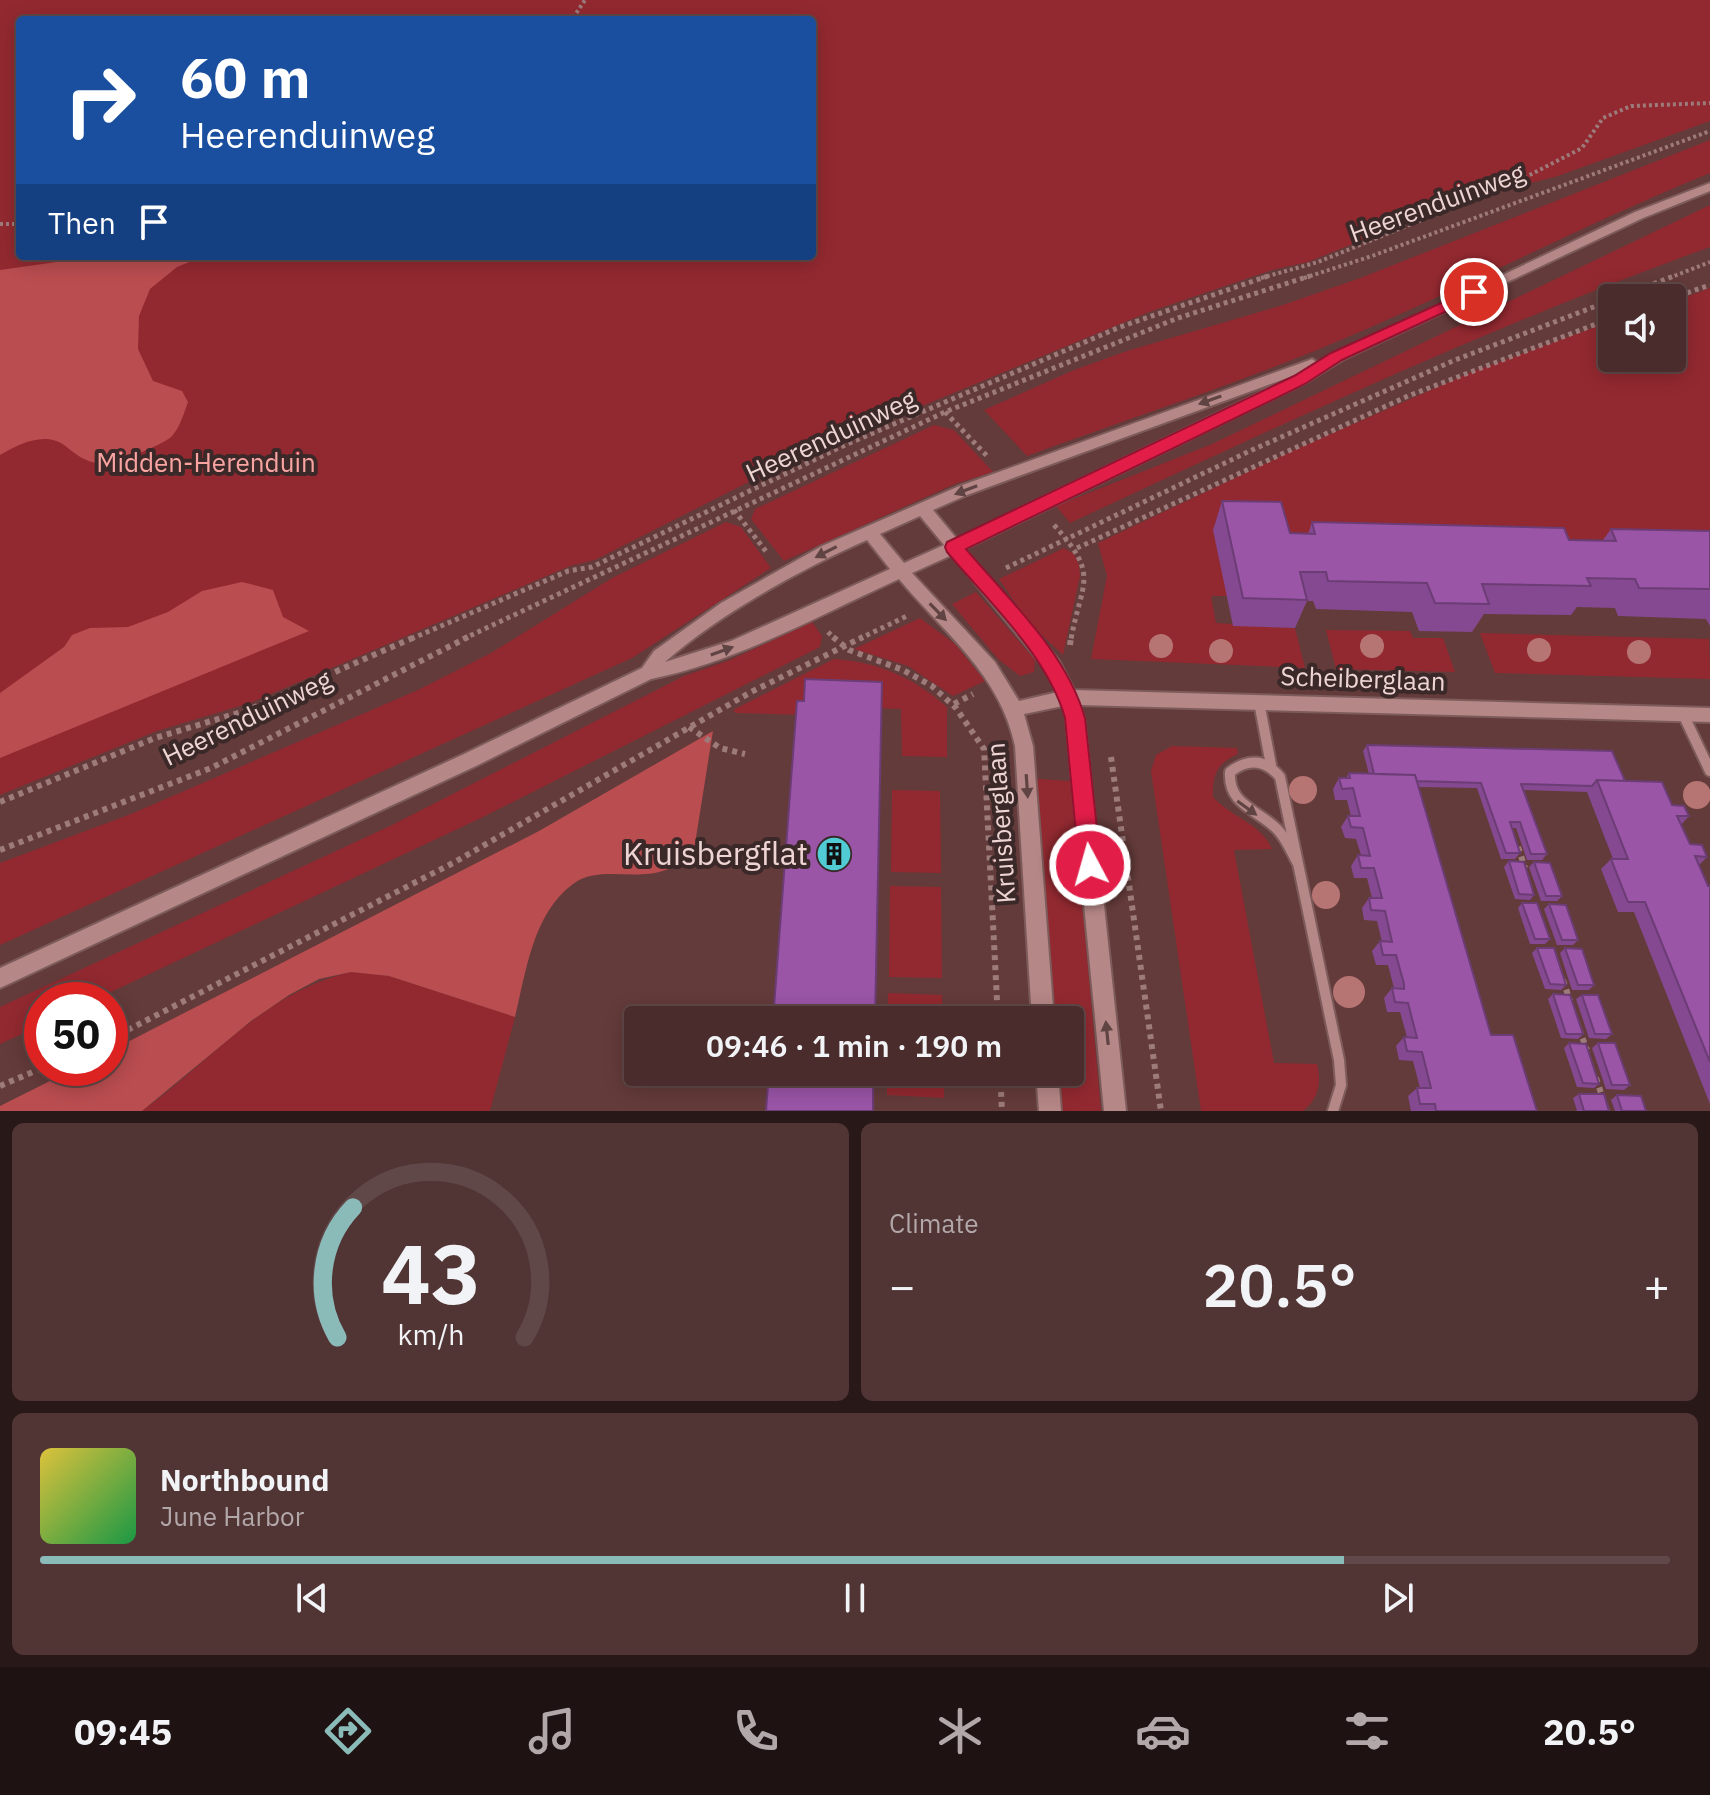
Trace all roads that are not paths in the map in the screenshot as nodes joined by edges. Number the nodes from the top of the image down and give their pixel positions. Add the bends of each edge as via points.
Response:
1 (1710, 187) edge
2 (1337, 357) junction
3 (922, 508) junction
4 (869, 531) junction
5 (954, 547) junction
6 (901, 571) junction
7 (648, 673) junction
8 (1069, 697) junction
9 (1259, 702) junction
10 (1015, 709) junction
11 (1683, 714) junction
12 (1710, 715) edge
13 (1271, 765) junction
14 (1710, 771) edge
15 (1297, 862) junction
16 (0, 978) edge
17 (1042, 1006) edge
18 (1048, 1086) edge
19 (1050, 1111) edge
20 (1115, 1111) edge
21 (1333, 1111) edge

1 - 2 street
2 -> 3 street
2 - 5 street via 1300,380
3 - 4 street
3 - 5 street
4 - 6 street, Kruisberglaan
4 -> 7 street via 783,574 687,636 660,656
5 - 6 street
5 - 8 street via 1053,666
7 -> 6 street via 737,646
6 -> 10 street, Kruisberglaan via 1003,684
7 - 16 street
8 - 9 street, Scheiberglaan
8 - 10 street, Scheiberglaan
20 -> 8 street
9 - 11 street, Scheiberglaan
9 - 13 street
10 -> 17 street, Kruisberglaan via 1024,746
11 - 12 street, Scheiberglaan
11 - 14 street
13 - 15 street via 1280,777
13 -> 15 street via 1237,765 1230,772 1231,792 1237,802 1275,827
15 - 21 street via 1339,1060 1341,1085
18 - 19 street

